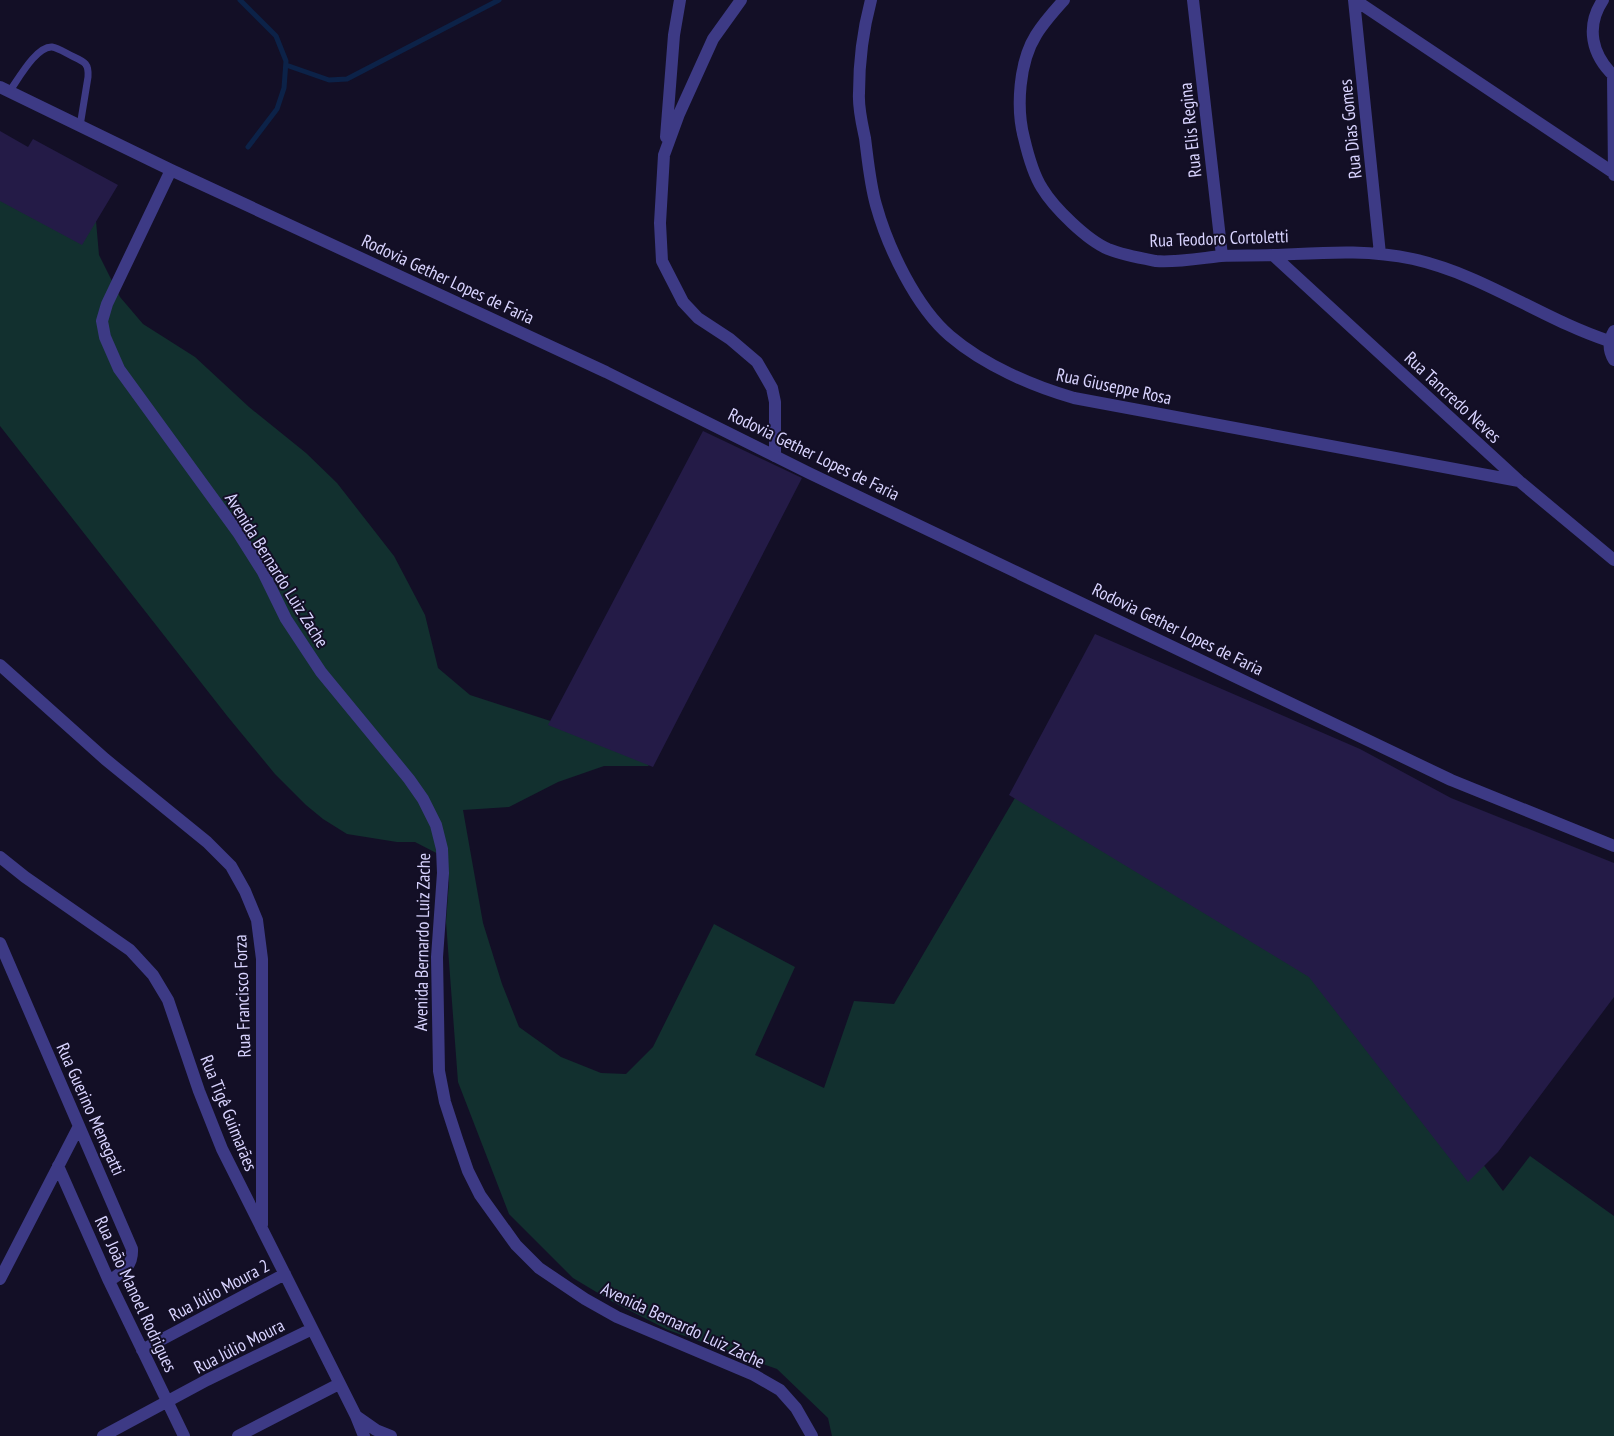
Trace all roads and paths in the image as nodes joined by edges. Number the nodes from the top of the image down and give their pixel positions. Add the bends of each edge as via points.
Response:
1 (680, 0) edge
2 (741, 0) edge
3 (871, 0) edge
4 (1064, 0) edge
5 (1193, 0) edge
6 (1355, 0) edge
7 (1603, 0) edge
8 (1614, 76) edge
9 (5, 90) edge
10 (80, 126) junction
11 (664, 155) junction
12 (171, 170) junction
13 (1614, 174) edge
14 (1380, 254) junction
15 (1273, 255) junction
16 (1222, 256) junction
17 (1612, 336) edge
18 (1614, 360) edge
19 (774, 456) junction
20 (1518, 481) junction
21 (1614, 560) edge
22 (0, 665) edge
23 (1614, 846) edge
24 (0, 857) edge
25 (0, 943) edge
26 (79, 1126) junction
27 (58, 1166) junction
28 (262, 1228) junction
29 (285, 1274) junction
30 (0, 1279) edge
31 (109, 1281) junction
32 (312, 1329) junction
33 (142, 1350) junction
34 (339, 1384) junction
35 (168, 1402) junction
36 (356, 1416) junction
37 (103, 1436) edge
38 (184, 1436) edge
39 (238, 1436) edge
40 (364, 1436) edge
41 (391, 1436) edge
42 (812, 1436) edge

1 - 11 street
2 - 11 street via 713,39
3 - 20 street, Rua Giuseppe Rosa via 861,54 858,95 876,206 912,290 934,320 970,351 1022,379 1074,398
4 - 16 street, Rua Teodoro Cortoletti via 1035,36 1024,63 1020,95 1020,124 1042,189 1089,238 1107,248 1158,261
5 - 16 street, Rua Elis Regina
6 - 13 street
6 - 14 street, Rua Dias Gomes
7 - 8 street via 1593,26 1594,45 1601,62
8 - 13 street
9 - 10 street, Rodovia Gether Lopes de Faria
9 - 10 lane via 38,52 47,48 54,47 77,58 89,69
10 - 12 street, Rodovia Gether Lopes de Faria
11 - 19 street via 660,223 662,261 683,302 698,318 750,356 764,374 775,402
12 - 19 street, Rodovia Gether Lopes de Faria via 606,372
12 - 42 street, Avenida Bernardo Luiz Zache via 107,304 102,321 105,337 119,369 238,534 263,572 286,620 321,672 409,779 436,825 444,873 438,957 439,1071 445,1102 468,1171 495,1218 516,1246 539,1268 617,1317 754,1375 780,1390 796,1408
14 - 15 street, Rua Teodoro Cortoletti via 1344,251
14 - 17 street, Rua Teodoro Cortoletti via 1443,267 1471,277 1588,334
15 - 16 street, Rua Teodoro Cortoletti
15 - 20 street, Rua Tancredo Neves
17 - 18 street via 1609,350
19 - 23 street, Rodovia Gether Lopes de Faria via 1451,780
20 - 21 street, Rua Tancredo Neves
22 - 28 street, Rua Francisco Forza via 207,842 231,866 246,891 257,920 262,959
24 - 28 street, Rua Tigê Guimarães via 130,950 154,975 168,1000 222,1149
25 - 26 street, Rua Guerino Menegatti
26 - 27 street
26 - 31 street, Rua Guerino Menegatti via 132,1249 128,1267
27 - 30 street
27 - 31 street, Rua João Manoel Rodrigues
28 - 29 street, Rua Tigê Guimarães
29 - 32 street, Rua Tigê Guimarães
29 - 33 street, Rua Júlio Moura 2
31 - 33 street, Rua João Manoel Rodrigues
32 - 34 street, Rua Tigê Guimarães
32 - 35 street, Rua Júlio Moura
33 - 35 street, Rua João Manoel Rodrigues
34 - 36 street, Rua Tigê Guimarães
34 - 39 street
35 - 37 street, Rua Júlio Moura
35 - 38 street, Rua João Manoel Rodrigues
36 - 40 street, Rua Tigê Guimarães
36 - 41 street

